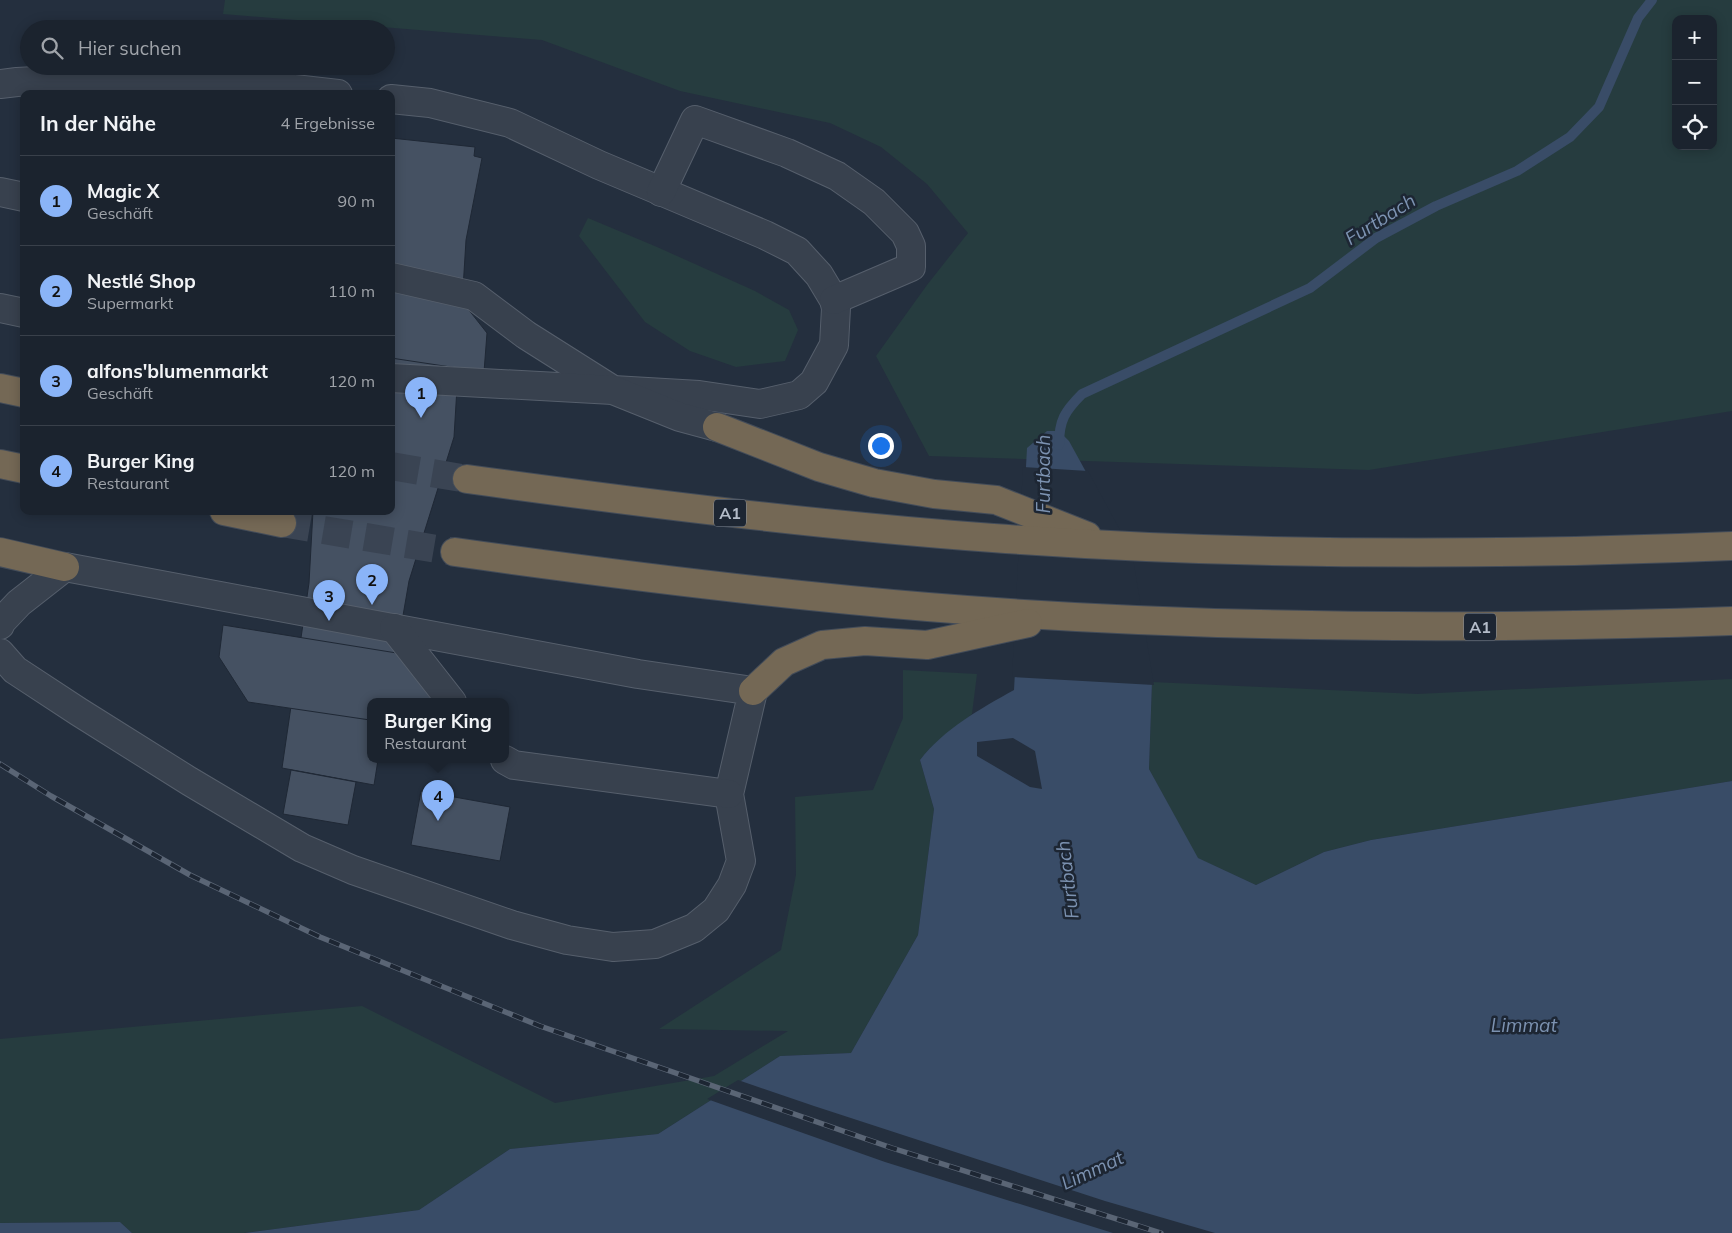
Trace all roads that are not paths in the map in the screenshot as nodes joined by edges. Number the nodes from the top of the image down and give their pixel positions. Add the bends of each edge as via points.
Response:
1 (0, 84) edge
2 (304, 90) edge
3 (395, 99) edge
4 (661, 192) junction
5 (395, 278) edge
6 (834, 300) junction
7 (395, 378) edge
8 (0, 388) edge
9 (612, 390) junction
10 (20, 392) edge
11 (717, 427) joint
12 (0, 464) edge
13 (20, 468) edge
14 (467, 479) tunnel mouth
15 (243, 515) edge
16 (282, 523) tunnel mouth
17 (1110, 545) junction
18 (1732, 546) edge
19 (0, 552) edge
20 (455, 552) tunnel mouth
21 (65, 567) junction
22 (1061, 616) junction
23 (1732, 620) edge
24 (0, 625) edge
25 (394, 628) junction
26 (0, 653) edge
27 (753, 692) junction
28 (449, 698) edge
29 (509, 762) edge
30 (729, 794) junction

1 - 2 lane via 89,78 200,78
3 - 4 lane via 430,103 510,123
4 - 6 lane via 797,251 819,275
4 - 6 lane via 695,120 787,153 837,176 874,202 904,233 911,246 911,267
5 - 9 lane via 474,296 526,335
6 - 9 lane via 834,345 814,382 799,395 760,404 698,395
7 - 9 lane
8 - 10 highway
9 - 11 lane via 680,417
11 - 17 highway via 874,483 934,494 996,500
12 - 13 highway
14 - 17 highway, A1 via 779,519
15 - 16 highway
17 - 18 highway, A1 via 1292,552 1474,553
19 - 21 highway
20 - 22 highway, A1 via 790,595
21 - 24 lane via 20,603
21 - 25 lane
22 - 23 highway, A1 via 1227,624 1474,627
22 - 27 highway via 927,645 865,641 822,645 784,662
25 - 27 lane
25 - 28 lane
26 - 30 lane via 15,670 79,712 302,848 353,870 512,925 567,940 613,947 655,944 694,928 716,910 732,885 741,861
27 - 30 lane
29 - 30 lane

